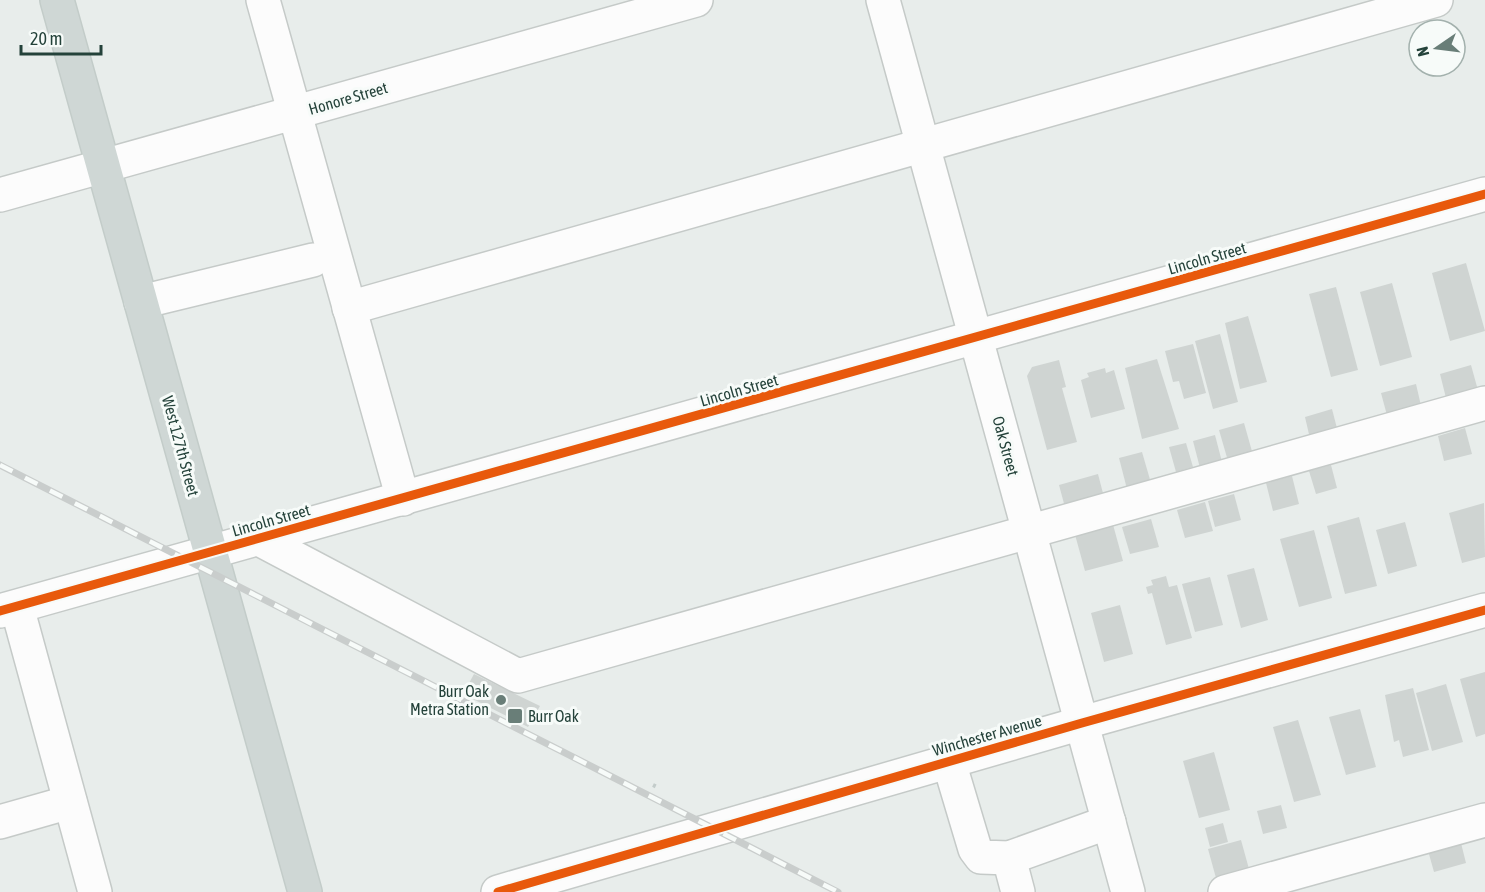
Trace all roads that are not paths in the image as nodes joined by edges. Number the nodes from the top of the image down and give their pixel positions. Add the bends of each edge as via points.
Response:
1 (57, 0) edge
2 (262, 0) edge
3 (696, 0) edge
4 (883, 0) edge
5 (1436, 0) edge
6 (294, 113) junction
7 (923, 145) junction
8 (104, 166) junction
9 (1485, 194) edge
10 (0, 195) edge
11 (313, 260) dead end
12 (141, 302) junction
13 (349, 308) junction
14 (976, 339) junction
15 (1485, 403) edge
16 (403, 499) junction
17 (1029, 532) junction
18 (259, 539) junction
19 (210, 553) junction
20 (8, 609) edge
21 (1485, 610) edge
22 (1082, 723) junction
23 (949, 762) junction
24 (70, 802) junction
25 (1485, 820) edge
26 (0, 822) edge
27 (1109, 822) junction
28 (1009, 858) junction
29 (505, 891) edge
30 (95, 892) edge
31 (305, 892) edge
32 (1018, 892) edge
33 (1128, 892) edge
34 (1225, 892) edge

1 - 8 main road, West 127th Street
2 - 6 street
3 - 6 street, Honore Street
4 - 7 street, Oak Street
5 - 7 street
6 - 8 street, Honore Street
6 - 13 street
7 - 13 street
7 - 14 street, Oak Street
8 - 10 street, Honore Street
8 - 12 main road, West 127th Street
9 - 14 street, Lincoln Street
11 - 12 street
12 - 19 main road, West 127th Street
13 - 16 street
14 - 16 street, Lincoln Street
14 - 17 street, Oak Street
15 - 17 street
16 - 18 street, Lincoln Street
17 - 18 street via 518,676
17 - 22 street, Oak Street
18 - 19 street, Lincoln Street
19 - 20 street, Lincoln Street
19 - 31 main road, West 127th Street
20 - 24 street
21 - 22 street, Winchester Avenue
22 - 23 street, Winchester Avenue
22 - 27 street, Oak Street
23 - 28 street via 975,849 981,857
23 - 29 street, Winchester Avenue
24 - 26 street
24 - 30 street
25 - 34 street
27 - 28 street
27 - 33 street, Oak Street
28 - 32 street

